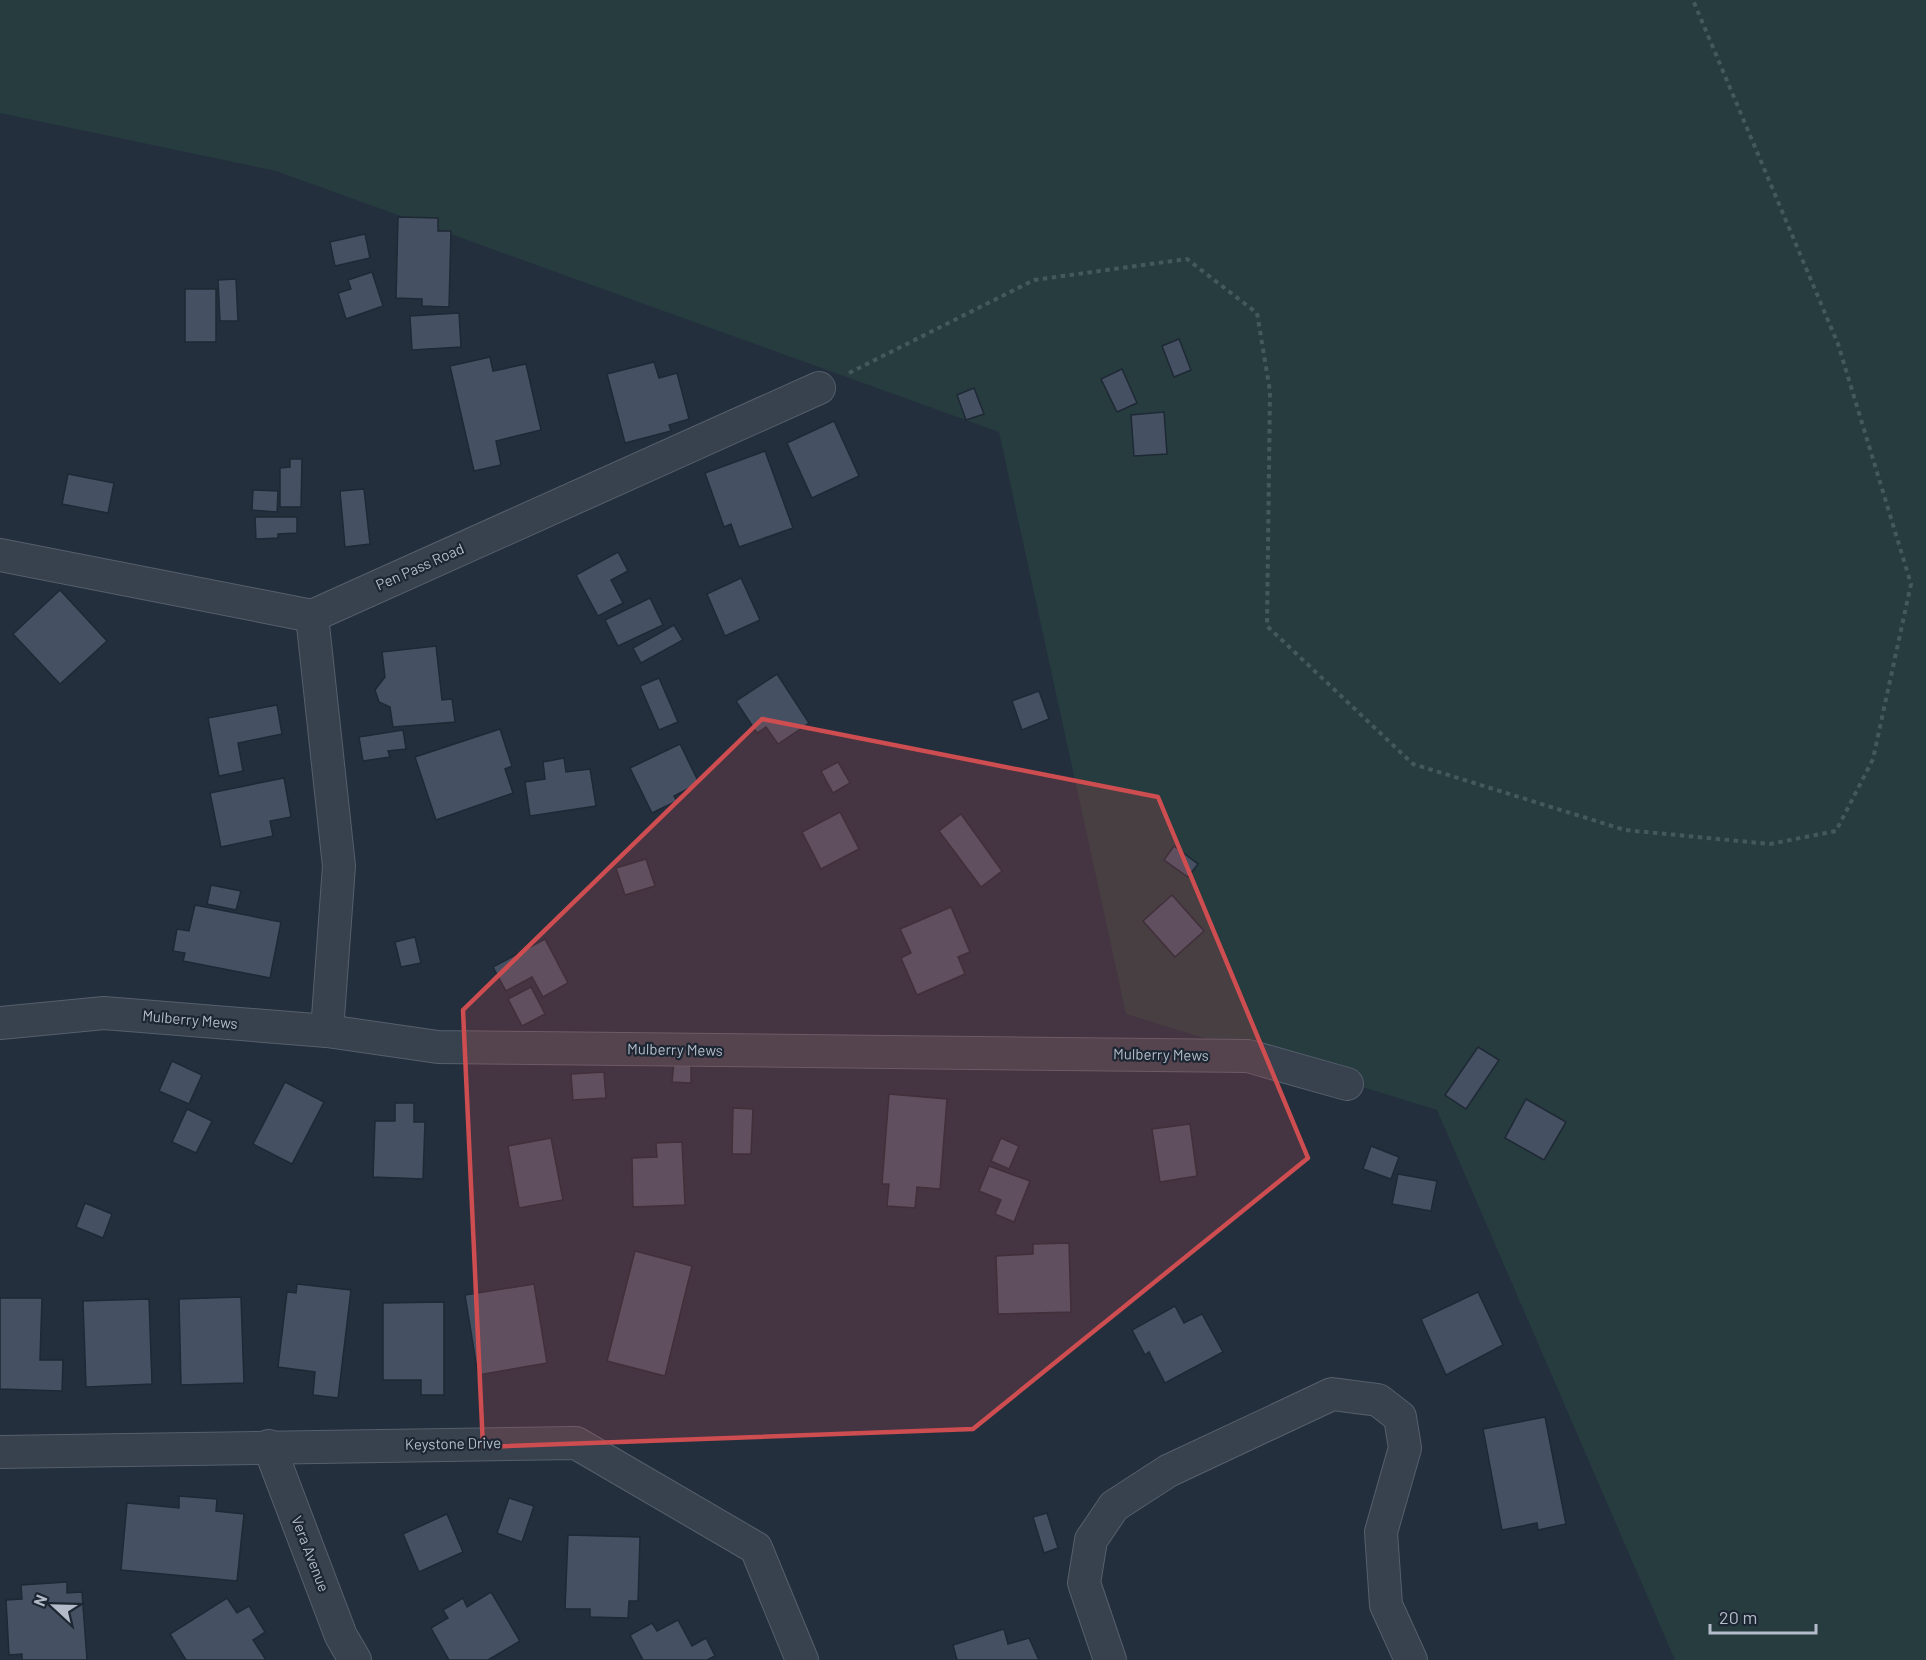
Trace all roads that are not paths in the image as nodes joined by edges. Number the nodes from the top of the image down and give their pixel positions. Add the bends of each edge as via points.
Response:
1 (819, 388) road end
2 (0, 555) edge
3 (312, 616) junction
4 (0, 1023) edge
5 (327, 1031) junction
6 (1347, 1084) dead end
7 (269, 1446) junction
8 (0, 1452) edge
9 (355, 1660) edge
10 (802, 1660) edge
11 (1110, 1660) edge
12 (1411, 1660) edge

1 - 3 street, Pen Pass Road
2 - 3 street
3 - 5 street via 339,866
4 - 5 street, Mulberry Mews via 105,1013
5 - 6 street, Mulberry Mews via 438,1047 1248,1056
7 - 8 street, Keystone Drive
7 - 9 street, Vera Avenue via 341,1636
7 - 10 street, Keystone Drive via 576,1443 756,1548
11 - 12 street via 1084,1583 1091,1540 1114,1506 1168,1471 1332,1394 1378,1400 1400,1417 1405,1448 1381,1532 1386,1605

